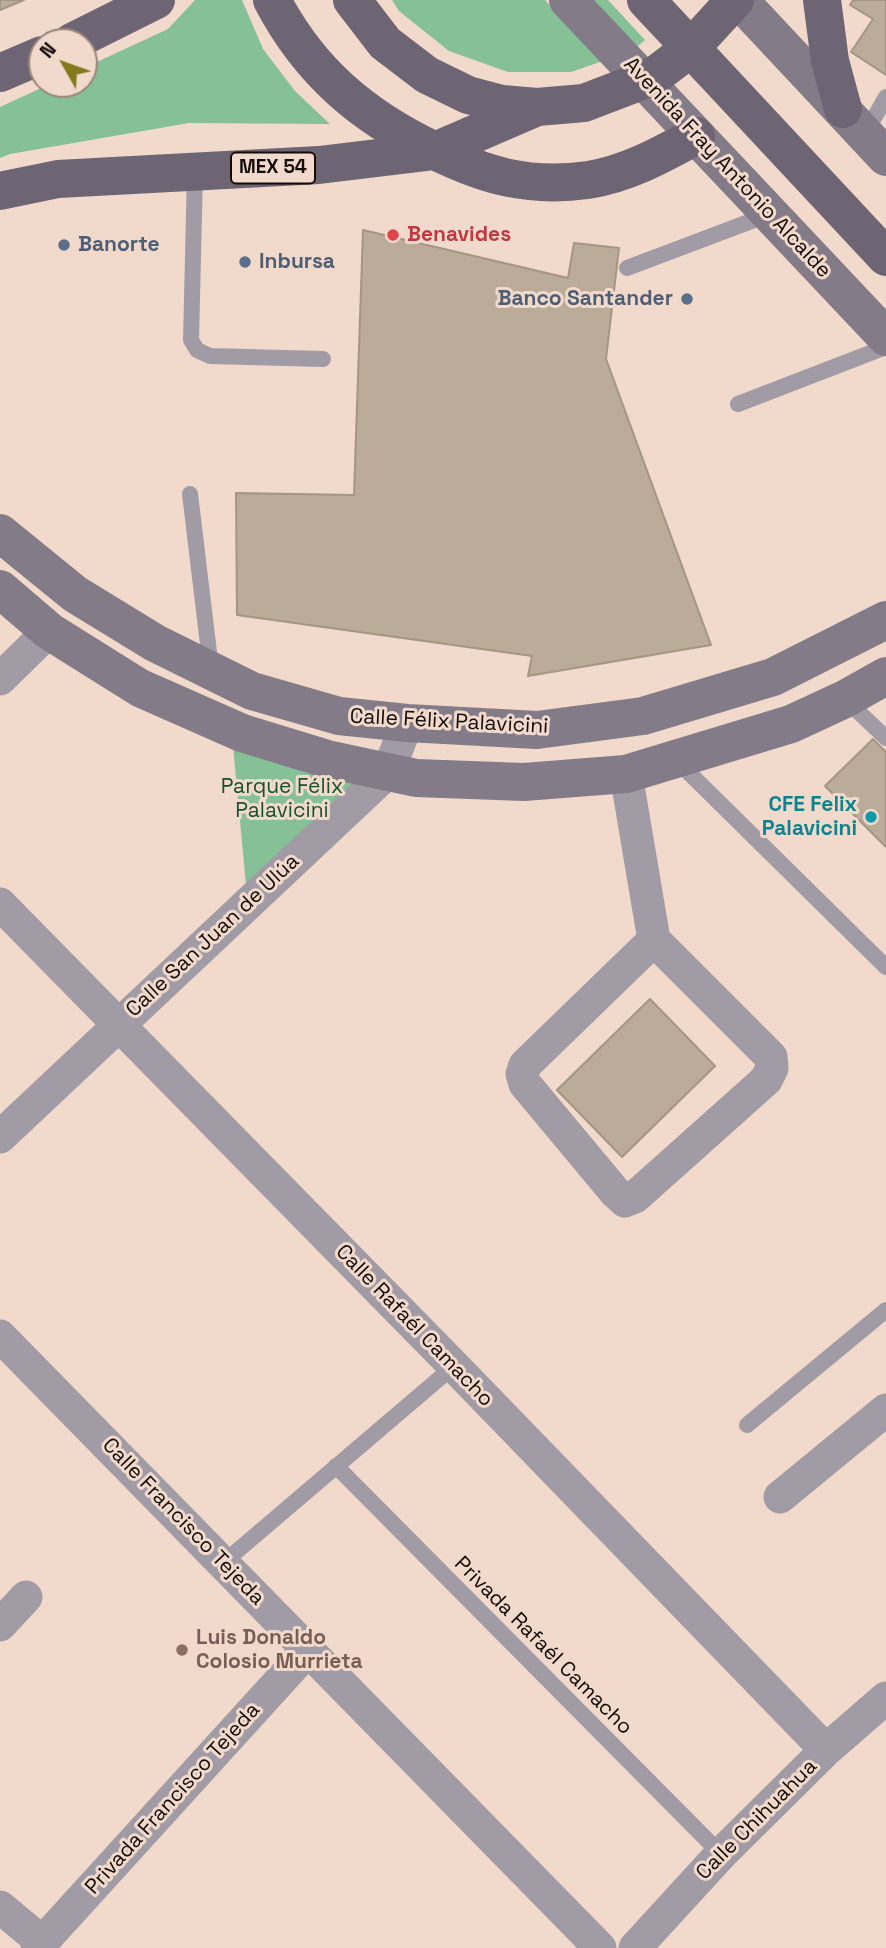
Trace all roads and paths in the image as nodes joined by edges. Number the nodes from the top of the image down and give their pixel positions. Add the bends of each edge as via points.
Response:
1 (156, 0) edge
2 (272, 0) edge
3 (352, 0) edge
4 (568, 0) edge
5 (646, 0) edge
6 (737, 0) edge
7 (822, 0) edge
8 (98, 29) edge
9 (691, 48) junction
10 (28, 61) edge
11 (0, 73) edge
12 (643, 80) junction
13 (886, 97) edge
14 (537, 107) junction
15 (865, 134) edge
16 (696, 135) junction
17 (435, 151) junction
18 (195, 172) junction
19 (0, 191) edge
20 (769, 214) junction
21 (886, 257) edge
22 (627, 268) dead end
23 (886, 337) edge
24 (886, 347) edge
25 (323, 359) dead end
26 (738, 404) dead end
27 (190, 494) dead end
28 (0, 533) edge
29 (0, 589) edge
30 (886, 620) edge
31 (50, 631) junction
32 (211, 671) junction
33 (0, 680) edge
34 (872, 689) edge
35 (407, 723) junction
36 (886, 738) edge
37 (676, 760) junction
38 (388, 772) junction
39 (626, 774) junction
40 (0, 904) edge
41 (654, 940) junction
42 (886, 967) edge
43 (119, 1025) junction
44 (0, 1137) edge
45 (886, 1310) edge
46 (0, 1336) edge
47 (454, 1366) junction
48 (886, 1410) edge
49 (747, 1425) dead end
50 (336, 1466) junction
51 (780, 1497) dead end
52 (223, 1563) junction
53 (26, 1597) dead end
54 (0, 1625) edge
55 (308, 1650) junction
56 (886, 1698) edge
57 (827, 1750) junction
58 (721, 1854) junction
59 (0, 1906) edge
60 (40, 1945) edge
61 (600, 1948) edge
62 (635, 1948) edge

1 - 8 main road
2 - 17 main road via 305,53 335,85 377,120
3 - 14 main road, MEX 54 via 385,43 426,75 468,95
4 - 12 street, Avenida Fray Antonio Alcalde
5 - 9 main road
6 - 9 main road, MEX 54
6 - 15 street
7 - 15 main road via 830,61
9 - 12 main road, MEX 54
9 - 21 main road
10 - 11 main road
12 - 14 main road, MEX 54 via 583,103
12 - 16 street, Avenida Fray Antonio Alcalde
13 - 15 lane
14 - 17 main road, MEX 54
16 - 17 main road via 621,172 557,183 494,175
16 - 20 street, Avenida Fray Antonio Alcalde
17 - 18 main road, MEX 54 via 319,165
18 - 19 main road, MEX 54 via 58,179
18 - 25 lane via 191,340 197,349 211,356
20 - 22 lane
20 - 23 street, Avenida Fray Antonio Alcalde
24 - 26 lane
27 - 32 lane
28 - 32 street, Calle Félix Palavicini via 75,594
29 - 31 street
30 - 35 street, Calle Félix Palavicini via 773,677 643,716 537,730
31 - 33 street
31 - 38 street via 140,688 242,733
32 - 35 street, Calle Félix Palavicini via 252,691 339,716
34 - 36 lane
34 - 37 street via 792,724
35 - 38 street, Calle San Juan de Ulúa
37 - 39 street
37 - 42 lane
38 - 39 street via 416,778 524,782
38 - 43 street, Calle San Juan de Ulúa
39 - 41 street
40 - 43 street, Calle Rafaél Camacho
41 - 41 street via 771,1057 772,1068 766,1080 625,1201 525,1084 522,1074 525,1065
43 - 44 street, Calle San Juan de Ulúa
43 - 47 street, Calle Rafaél Camacho
45 - 49 lane
46 - 52 street, Calle Francisco Tejeda
47 - 50 lane
47 - 57 street, Calle Rafaél Camacho
48 - 51 street
50 - 52 lane
50 - 58 lane, Privada Rafaél Camacho
52 - 55 street, Calle Francisco Tejeda
53 - 54 street
55 - 60 street, Privada Francisco Tejeda
55 - 61 street, Calle Francisco Tejeda
56 - 57 street, Calle Chihuahua
57 - 58 street, Calle Chihuahua
58 - 62 street, Calle Chihuahua
59 - 60 street

